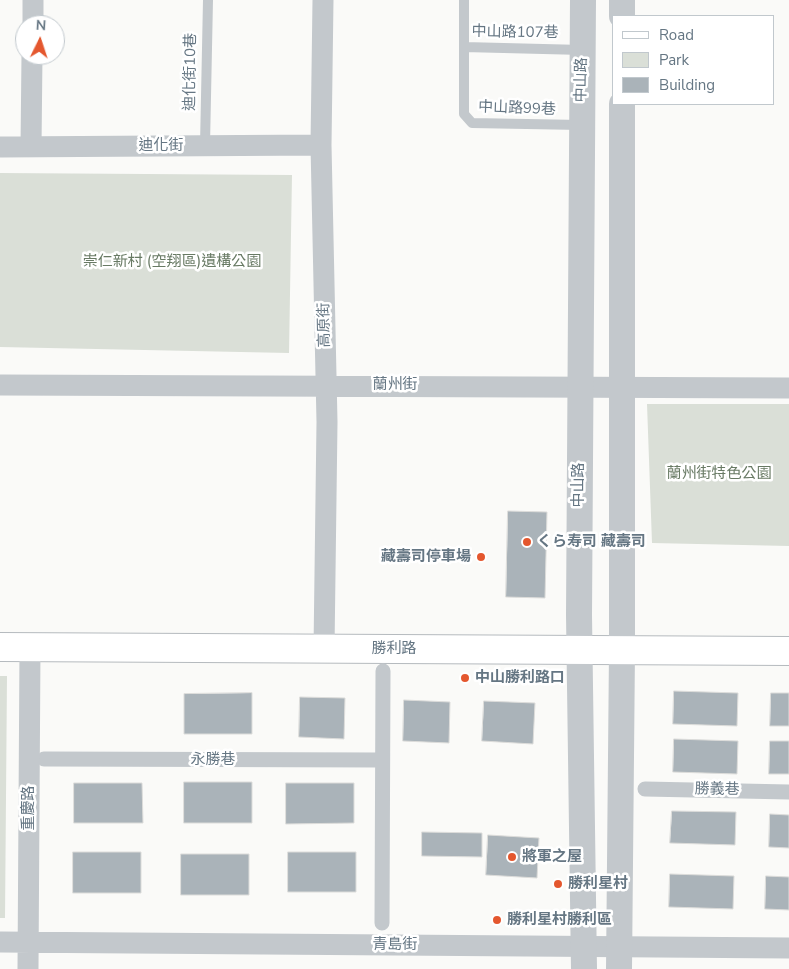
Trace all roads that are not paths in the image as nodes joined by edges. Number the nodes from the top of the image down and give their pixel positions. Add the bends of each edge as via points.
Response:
1 (33, 0) edge
2 (208, 0) edge
3 (323, 0) edge
4 (464, 0) edge
5 (583, 0) edge
6 (622, 0) edge
7 (33, 15) edge
8 (622, 15) edge
9 (464, 47) junction
10 (583, 50) junction
11 (32, 65) edge
12 (622, 105) edge
13 (582, 126) junction
14 (205, 145) junction
15 (321, 145) junction
16 (0, 146) edge
17 (31, 146) junction
18 (0, 384) edge
19 (326, 385) junction
20 (580, 386) junction
21 (621, 387) junction
22 (789, 388) edge
23 (0, 647) edge
24 (30, 647) junction
25 (324, 649) junction
26 (579, 650) junction
27 (622, 650) junction
28 (789, 651) edge
29 (383, 670) dead end
30 (44, 759) dead end
31 (381, 760) junction
32 (645, 789) dead end
33 (789, 792) edge
34 (382, 923) dead end
35 (0, 942) edge
36 (28, 943) junction
37 (789, 948) edge
38 (584, 958) edge
39 (619, 958) edge
40 (28, 969) edge

1 - 7 street
2 - 14 lane, 迪化街10巷
3 - 15 street, 高原街
4 - 9 lane, 中山路107巷
5 - 10 street, 中山路
6 - 8 street
9 - 10 lane, 中山路107巷
9 - 13 lane, 中山路99巷 via 464,114 472,124
10 - 13 street, 中山路
11 - 17 street
12 - 21 street
13 - 20 street, 中山路
14 - 15 street, 迪化街
14 - 17 street, 迪化街
15 - 19 street, 高原街
16 - 17 street, 迪化街
18 - 19 street, 蘭州街
19 - 20 street, 蘭州街
19 - 25 street, 高原街
20 - 21 street, 蘭州街
20 - 26 street, 中山路
21 - 22 street, 蘭州街
21 - 27 street
23 - 24 main road, 勝利路
24 - 25 main road, 勝利路
24 - 36 street, 重慶路
25 - 26 main road, 勝利路
26 - 27 main road, 勝利路
26 - 38 street, 中山路
27 - 28 main road, 勝利路
27 - 39 street
29 - 31 street
30 - 31 street, 永勝巷
31 - 34 street
32 - 33 street, 勝義巷
35 - 36 street, 青島街
36 - 38 street, 青島街
36 - 40 street, 重慶路
37 - 39 street, 青島街
38 - 39 street, 青島街

